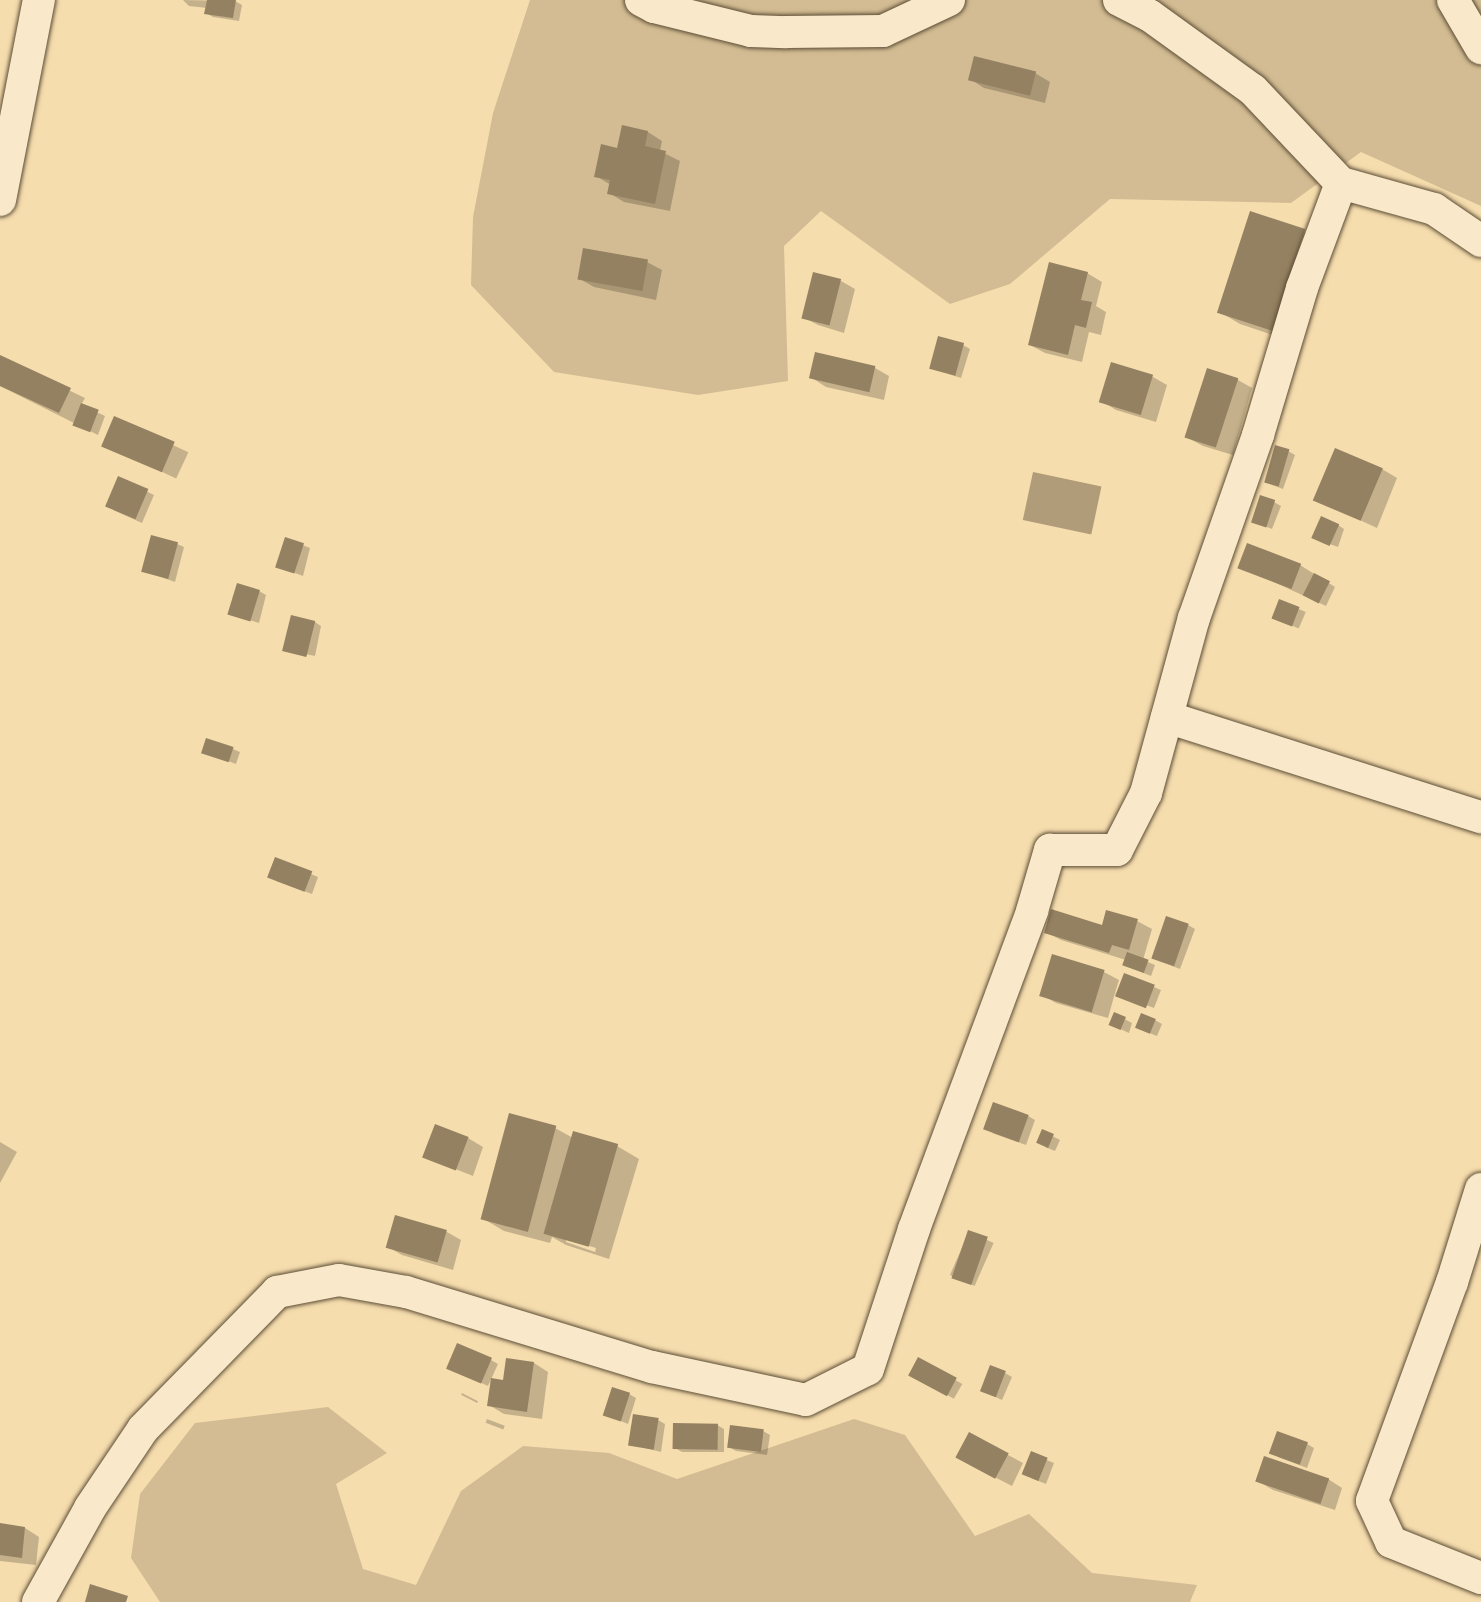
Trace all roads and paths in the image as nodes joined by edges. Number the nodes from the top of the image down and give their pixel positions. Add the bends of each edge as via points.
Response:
1 (39, 0) edge
2 (641, 0) edge
3 (949, 0) edge
4 (1119, 0) edge
5 (1453, 0) edge
6 (1481, 48) edge
7 (1341, 183) junction
8 (0, 201) edge
9 (1481, 241) edge
10 (1167, 717) junction
11 (1481, 817) edge
12 (1481, 1189) edge
13 (1481, 1578) edge
14 (38, 1602) edge

1 - 8 street
2 - 3 street via 751,31 786,33 883,31
4 - 7 street via 1149,15 1253,90
5 - 6 street
7 - 9 street via 1434,209
7 - 10 street via 1194,618
10 - 11 street
10 - 14 street via 1146,793 1117,850 1050,850 868,1369 806,1400 652,1367 406,1292 339,1280 277,1292 143,1429 90,1508
12 - 13 street via 1372,1501 1391,1542

